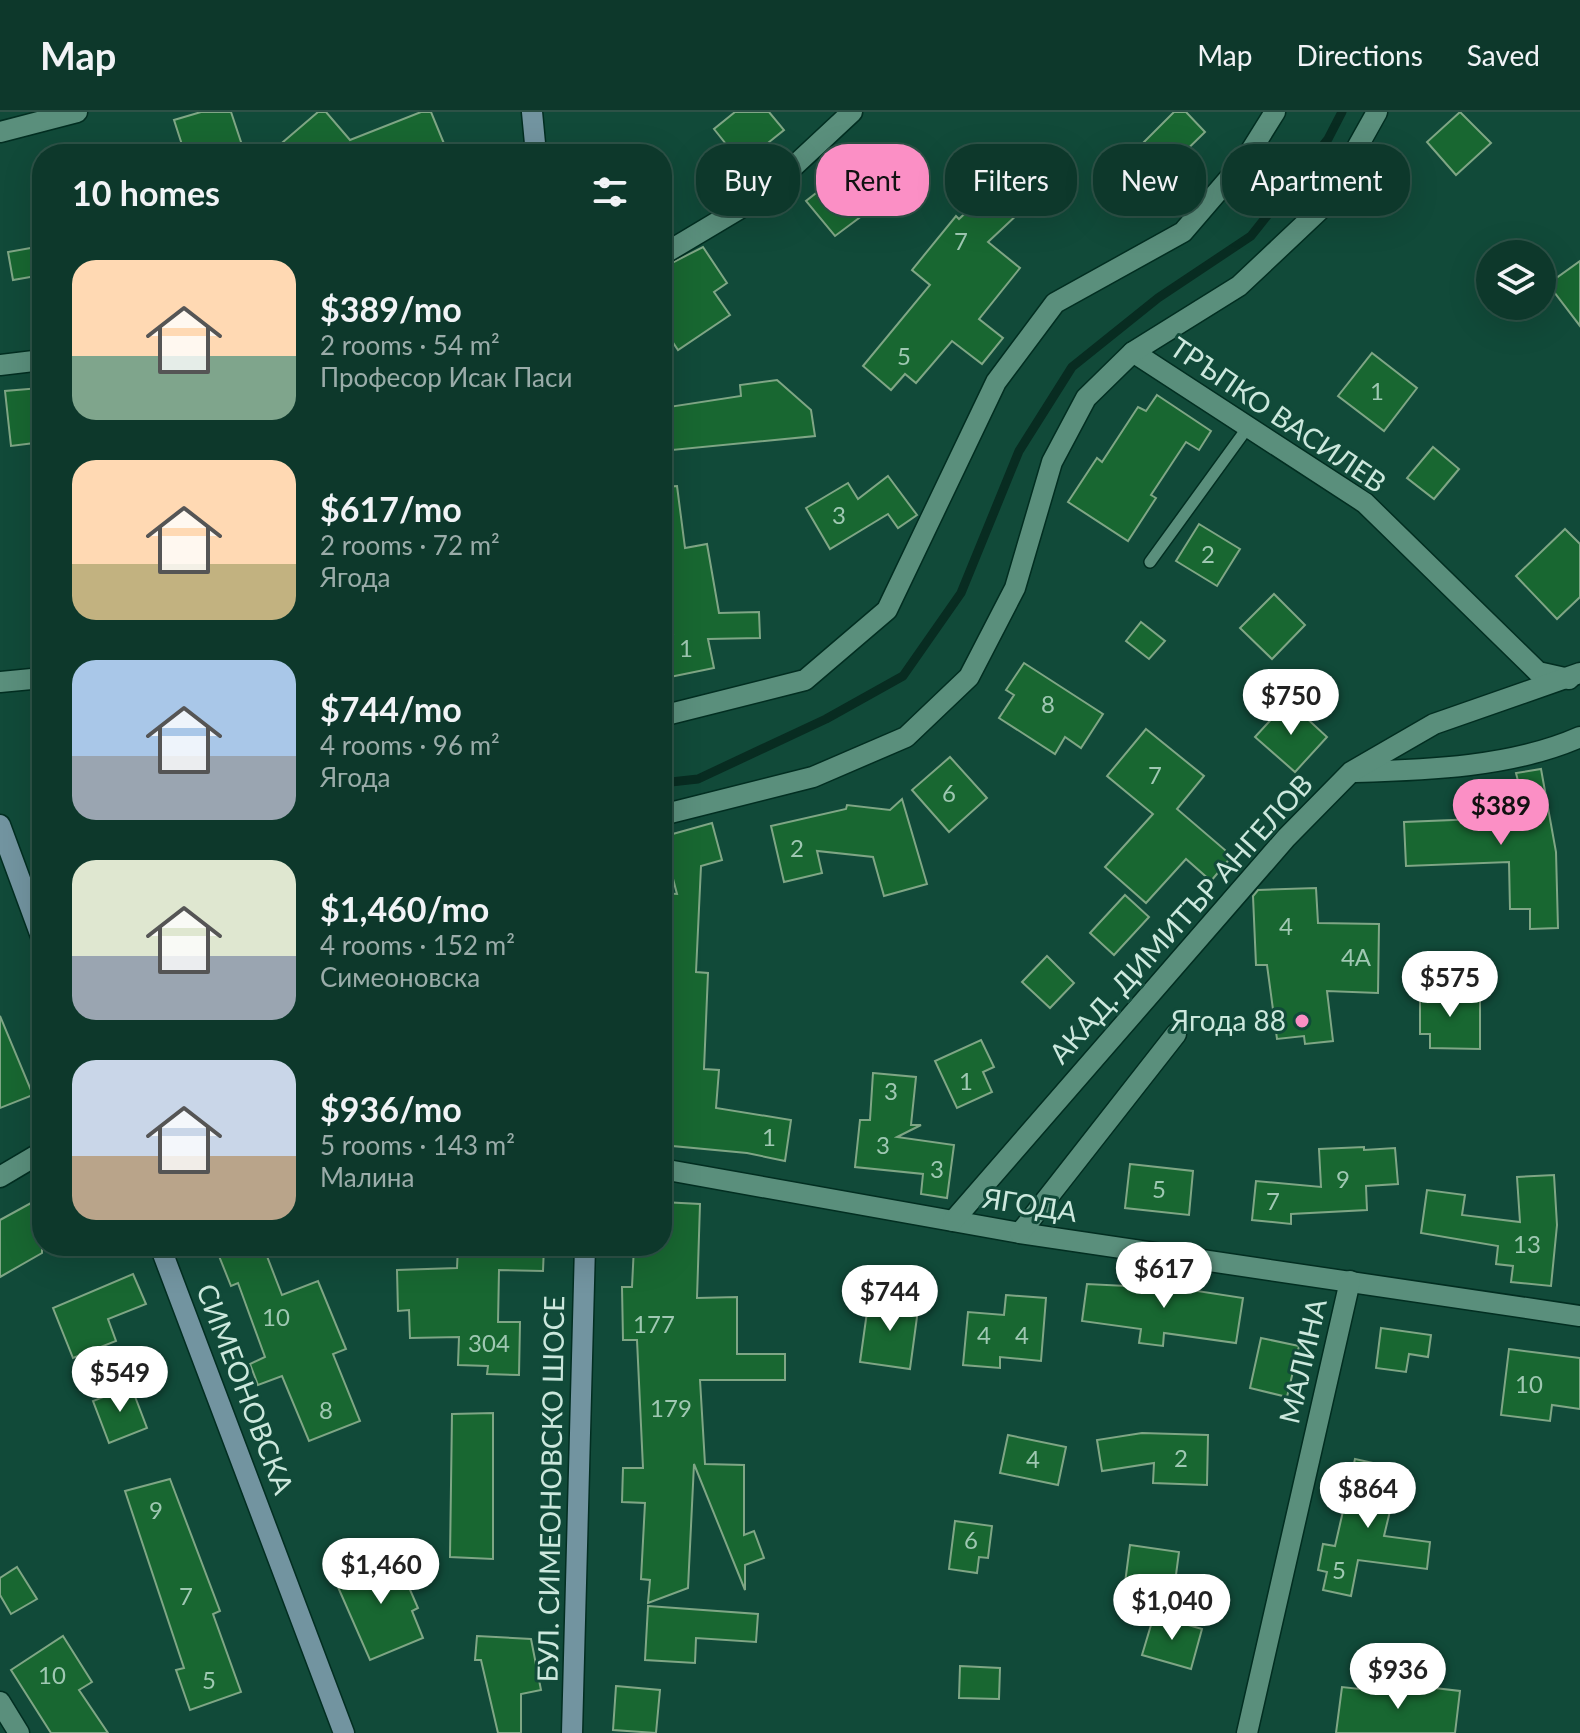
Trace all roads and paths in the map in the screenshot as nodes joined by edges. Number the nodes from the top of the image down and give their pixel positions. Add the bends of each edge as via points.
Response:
1 (77, 112) edge
2 (532, 112) edge
3 (852, 112) edge
4 (1275, 112) edge
5 (1377, 112) edge
6 (0, 132) edge
7 (535, 144) edge
8 (672, 249) edge
9 (1133, 352) junction
10 (32, 361) edge
11 (0, 365) edge
12 (1248, 427) junction
13 (1150, 562) dead end
14 (1574, 676) edge
15 (32, 679) edge
16 (0, 682) edge
17 (672, 713) edge
18 (1580, 737) edge
19 (1351, 772) junction
20 (672, 812) edge
21 (0, 825) edge
22 (32, 912) edge
23 (1176, 1034) dead end
24 (32, 1158) edge
25 (672, 1171) edge
26 (0, 1177) edge
27 (953, 1221) junction
28 (1020, 1233) junction
29 (164, 1256) edge
30 (585, 1256) edge
31 (1350, 1281) junction
32 (1580, 1316) edge
33 (0, 1702) edge
34 (19, 1733) edge
35 (344, 1733) edge
36 (572, 1733) edge
37 (1247, 1733) edge

1 - 6 street
2 - 7 street
3 - 8 street via 764,194
4 - 17 street via 1245,160 1183,232 1055,303 996,382 887,610 805,680
5 - 9 street via 1325,205 1239,286
9 - 12 street, ТРЪПКО ВАСИЛЕВ
9 - 20 street via 1086,398 1052,462 1015,588 969,677 906,737 813,777
10 - 11 street
12 - 13 lane
12 - 14 street, ТРЪПКО ВАСИЛЕВ via 1365,503 1538,672
14 - 19 street, АКАД. ДИМИТЪР АНГЕЛОВ via 1434,724
15 - 16 street
18 - 19 street via 1501,758 1418,770
19 - 27 street, АКАД. ДИМИТЪР АНГЕЛОВ via 1286,838
21 - 22 street
23 - 28 street
24 - 26 street
25 - 27 street, ЯГОДА
27 - 28 street, ЯГОДА
28 - 31 street, ЯГОДА
29 - 35 street, СИМЕОНОВСКА
30 - 36 street, БУЛ. СИМЕОНОВСКО ШОСЕ
31 - 32 street, ЯГОДА
31 - 37 street, МАЛИНА
33 - 34 street

